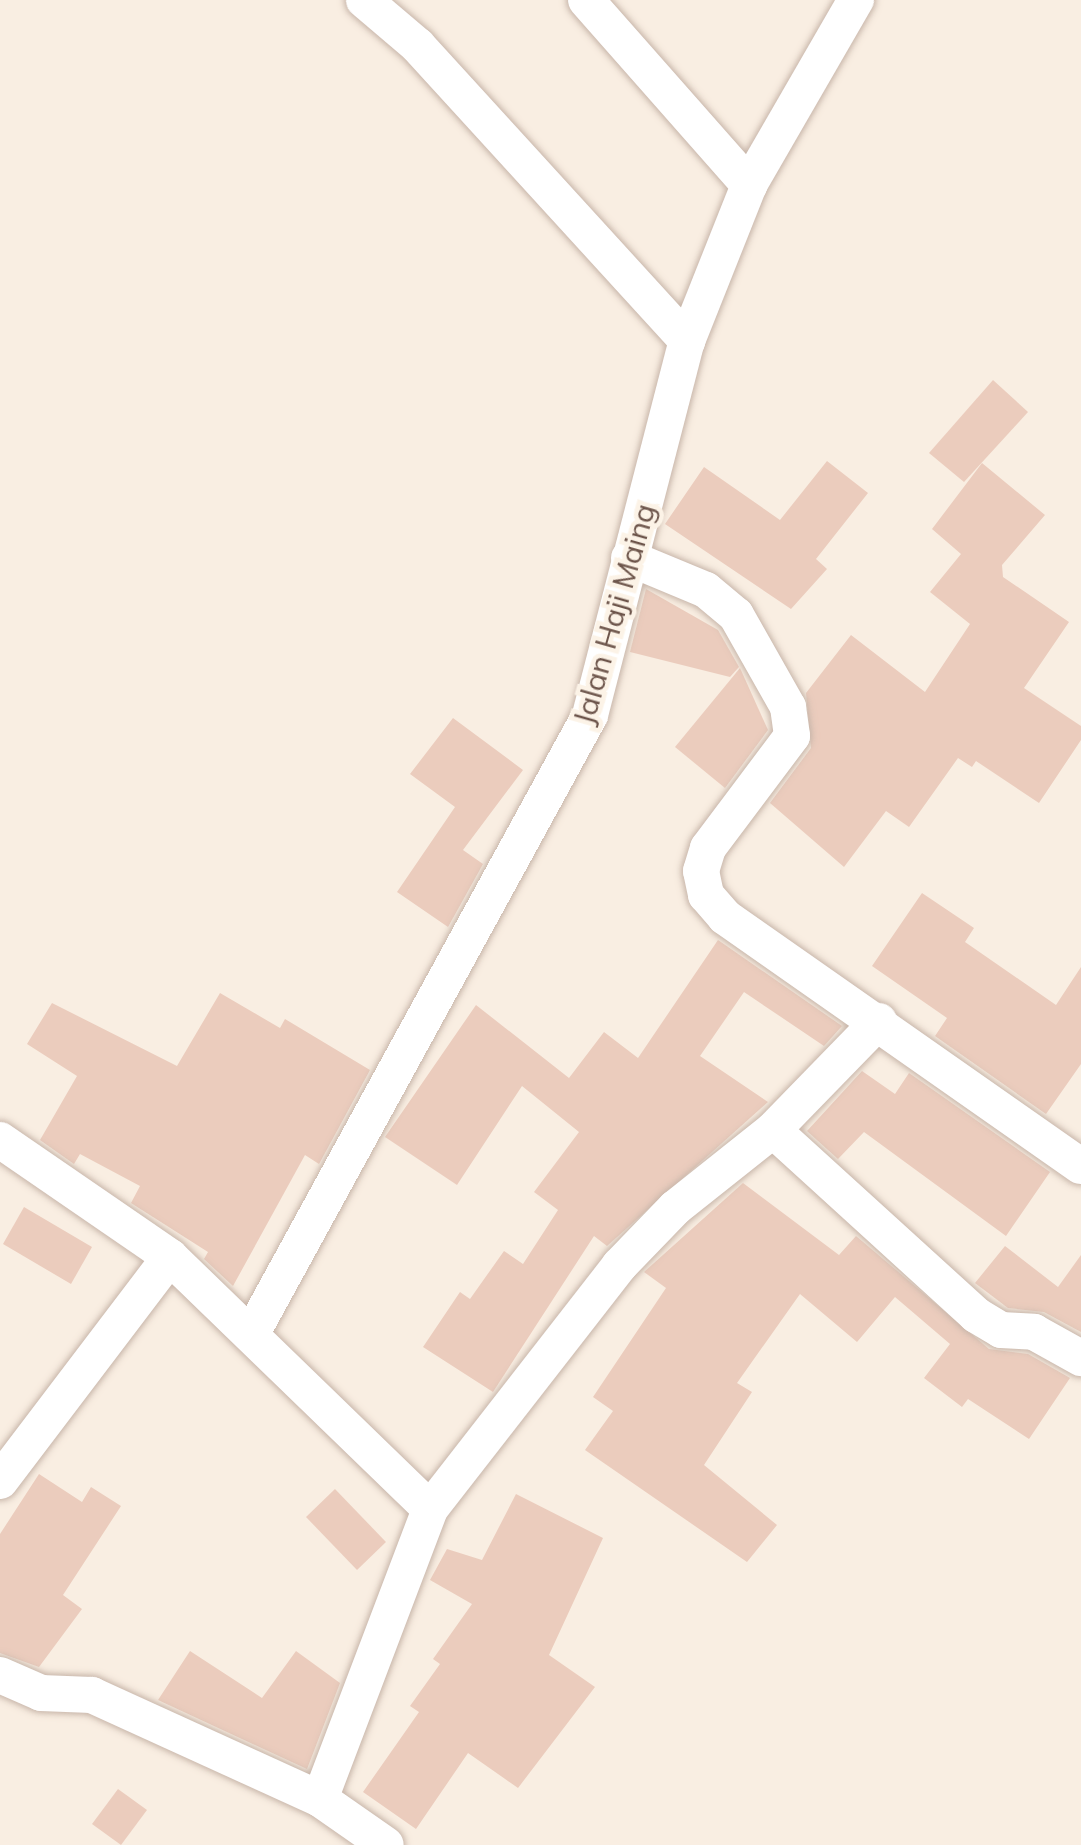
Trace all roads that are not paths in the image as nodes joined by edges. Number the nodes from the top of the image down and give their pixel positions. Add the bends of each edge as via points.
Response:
1 (364, 0) edge
2 (586, 0) edge
3 (856, 0) edge
4 (748, 185) junction
5 (687, 341) junction
6 (629, 558) junction
7 (880, 1021) junction
8 (773, 1130) junction
9 (0, 1140) edge
10 (1081, 1166) edge
11 (170, 1257) junction
12 (252, 1333) junction
13 (1081, 1358) edge
14 (0, 1481) edge
15 (430, 1509) junction
16 (0, 1675) edge
17 (320, 1799) junction
18 (386, 1845) edge

1 - 5 street via 417,45
2 - 4 street
3 - 4 street, Jalan Haji Maing
4 - 5 street, Jalan Haji Maing
5 - 6 street, Jalan Haji Maing
6 - 7 street via 706,590 736,615 788,707 792,736 708,848 700,871 706,895 725,917
6 - 12 street, Jalan Haji Maing via 590,715 563,773
7 - 8 street
7 - 10 street
8 - 13 street via 976,1315 1001,1330 1034,1332
8 - 15 street via 675,1208 619,1266
9 - 11 street
11 - 12 street
11 - 14 street
12 - 15 street
15 - 17 street
16 - 17 street via 41,1693 92,1695
17 - 18 street

